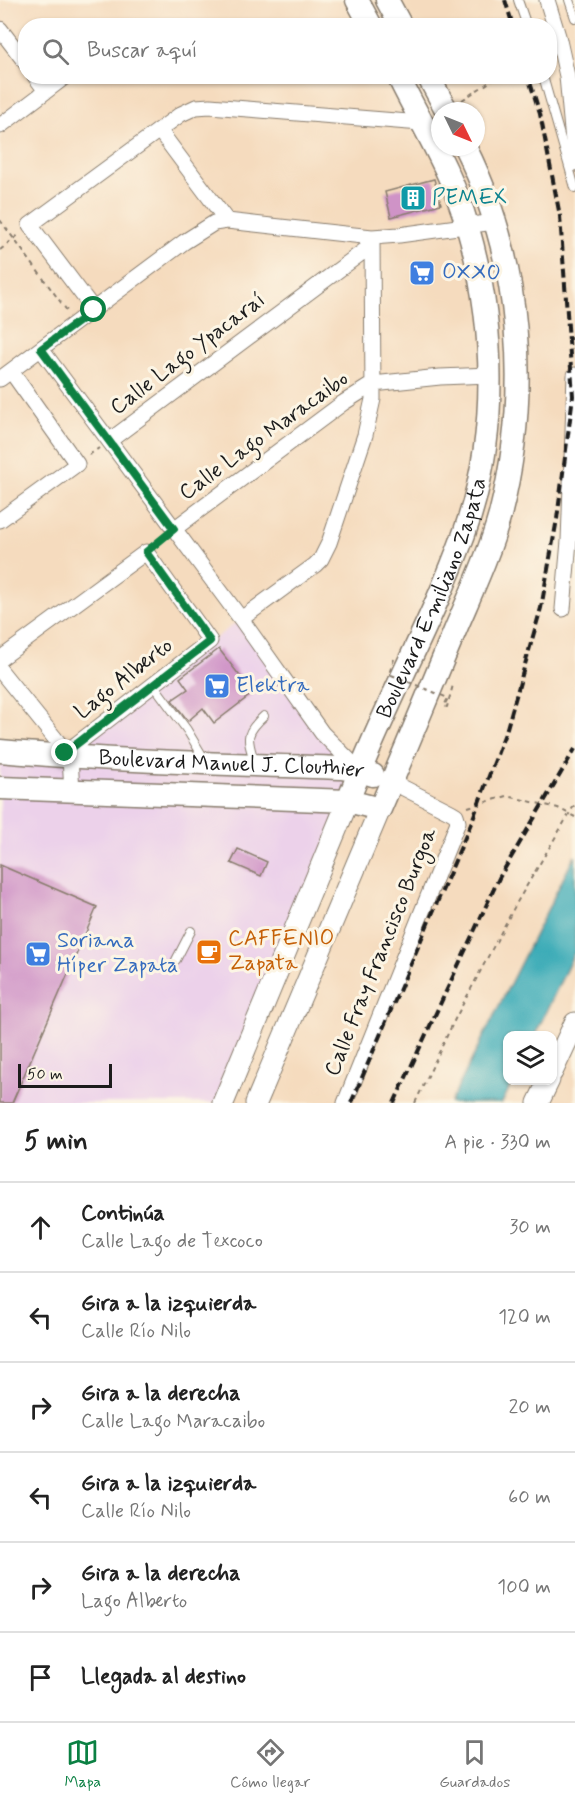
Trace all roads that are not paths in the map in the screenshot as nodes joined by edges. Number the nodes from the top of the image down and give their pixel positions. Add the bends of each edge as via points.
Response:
1 (357, 0) edge
2 (387, 0) edge
3 (518, 0) edge
4 (547, 0) edge
5 (569, 0) edge
6 (367, 18) edge
7 (396, 18) edge
8 (524, 18) edge
9 (552, 18) edge
10 (575, 18) edge
11 (0, 29) edge
12 (557, 33) edge
13 (18, 53) edge
14 (41, 84) edge
15 (55, 84) edge
16 (402, 84) edge
17 (432, 84) edge
18 (545, 84) edge
19 (46, 91) junction
20 (443, 102) edge
21 (420, 123) junction
22 (0, 126) edge
23 (159, 130) junction
24 (469, 156) edge
25 (575, 163) edge
26 (575, 188) edge
27 (227, 221) junction
28 (494, 222) junction
29 (467, 224) junction
30 (372, 241) junction
31 (94, 310) junction
32 (41, 349) junction
33 (5, 375) edge
34 (490, 375) junction
35 (575, 375) edge
36 (373, 384) junction
37 (109, 441) junction
38 (0, 520) edge
39 (174, 529) junction
40 (572, 542) edge
41 (563, 609) dead end
42 (241, 620) junction
43 (0, 659) edge
44 (0, 670) edge
45 (153, 684) junction
46 (264, 716) dead end
47 (0, 751) edge
48 (67, 755) junction
49 (207, 764) junction
50 (255, 765) junction
51 (360, 771) junction
52 (392, 782) junction
53 (0, 788) edge
54 (72, 792) junction
55 (348, 801) junction
56 (380, 809) junction
57 (191, 931) dead end
58 (176, 960) dead end
59 (575, 1023) edge
60 (557, 1061) edge
61 (547, 1085) edge
62 (231, 1099) edge
63 (256, 1103) edge
64 (345, 1103) edge
65 (538, 1103) edge

1 - 6 main road
2 - 7 main road
3 - 8 lane
4 - 9 street
5 - 10 lane
11 - 13 street
12 - 25 street via 567,76
14 - 19 street
15 - 19 street
16 - 21 main road, Boulevard Emiliano Zapata
17 - 20 main road
18 - 26 lane
19 - 22 street
21 - 23 street via 210,106 181,114
21 - 29 main road, Boulevard Emiliano Zapata via 440,158
23 - 27 street
23 - 31 street via 30,225
24 - 28 main road, Boulevard Emiliano Zapata
27 - 30 street
27 - 31 street via 201,230
28 - 29 street
28 - 52 main road, Boulevard Emiliano Zapata via 505,261 516,333 517,404 511,466 480,571
29 - 30 street
29 - 34 main road, Boulevard Emiliano Zapata via 488,330
30 - 36 street
30 - 37 street, Calle Lago Ypacaraí
31 - 32 street
32 - 33 street
32 - 37 street
33 - 38 street via 77,464
34 - 36 street, Calle Lago Maracaibo
34 - 51 main road, Boulevard Emiliano Zapata via 480,472 464,532
35 - 40 street
36 - 39 street, Calle Lago Maracaibo
36 - 42 street via 365,435 326,551 315,565
37 - 39 street
39 - 42 street
40 - 41 street
42 - 51 street via 322,733
43 - 45 street, Lago Alberto via 146,552 210,641
44 - 48 street
45 - 48 street, Lago Alberto
45 - 49 lane
46 - 50 lane via 249,734
47 - 48 main road, Boulevard Manuel J. Clouthier
48 - 49 main road, Boulevard Manuel J. Clouthier
48 - 54 street
49 - 50 main road, Boulevard Manuel J. Clouthier
50 - 51 main road, Boulevard Manuel J. Clouthier
51 - 52 main road, Boulevard Manuel J. Clouthier
51 - 55 main road, Boulevard Emiliano Zapata
52 - 56 main road, Boulevard Emiliano Zapata
52 - 64 street, Calle Fray Francisco Burgoa via 454,815 454,832
53 - 54 main road, Boulevard Manuel J. Clouthier
54 - 55 main road, Boulevard Manuel J. Clouthier
55 - 56 main road, Boulevard Manuel J. Clouthier
55 - 62 main road, Boulevard Emiliano Zapata
56 - 63 main road, Boulevard Emiliano Zapata
57 - 58 lane
59 - 60 main road
61 - 65 main road

